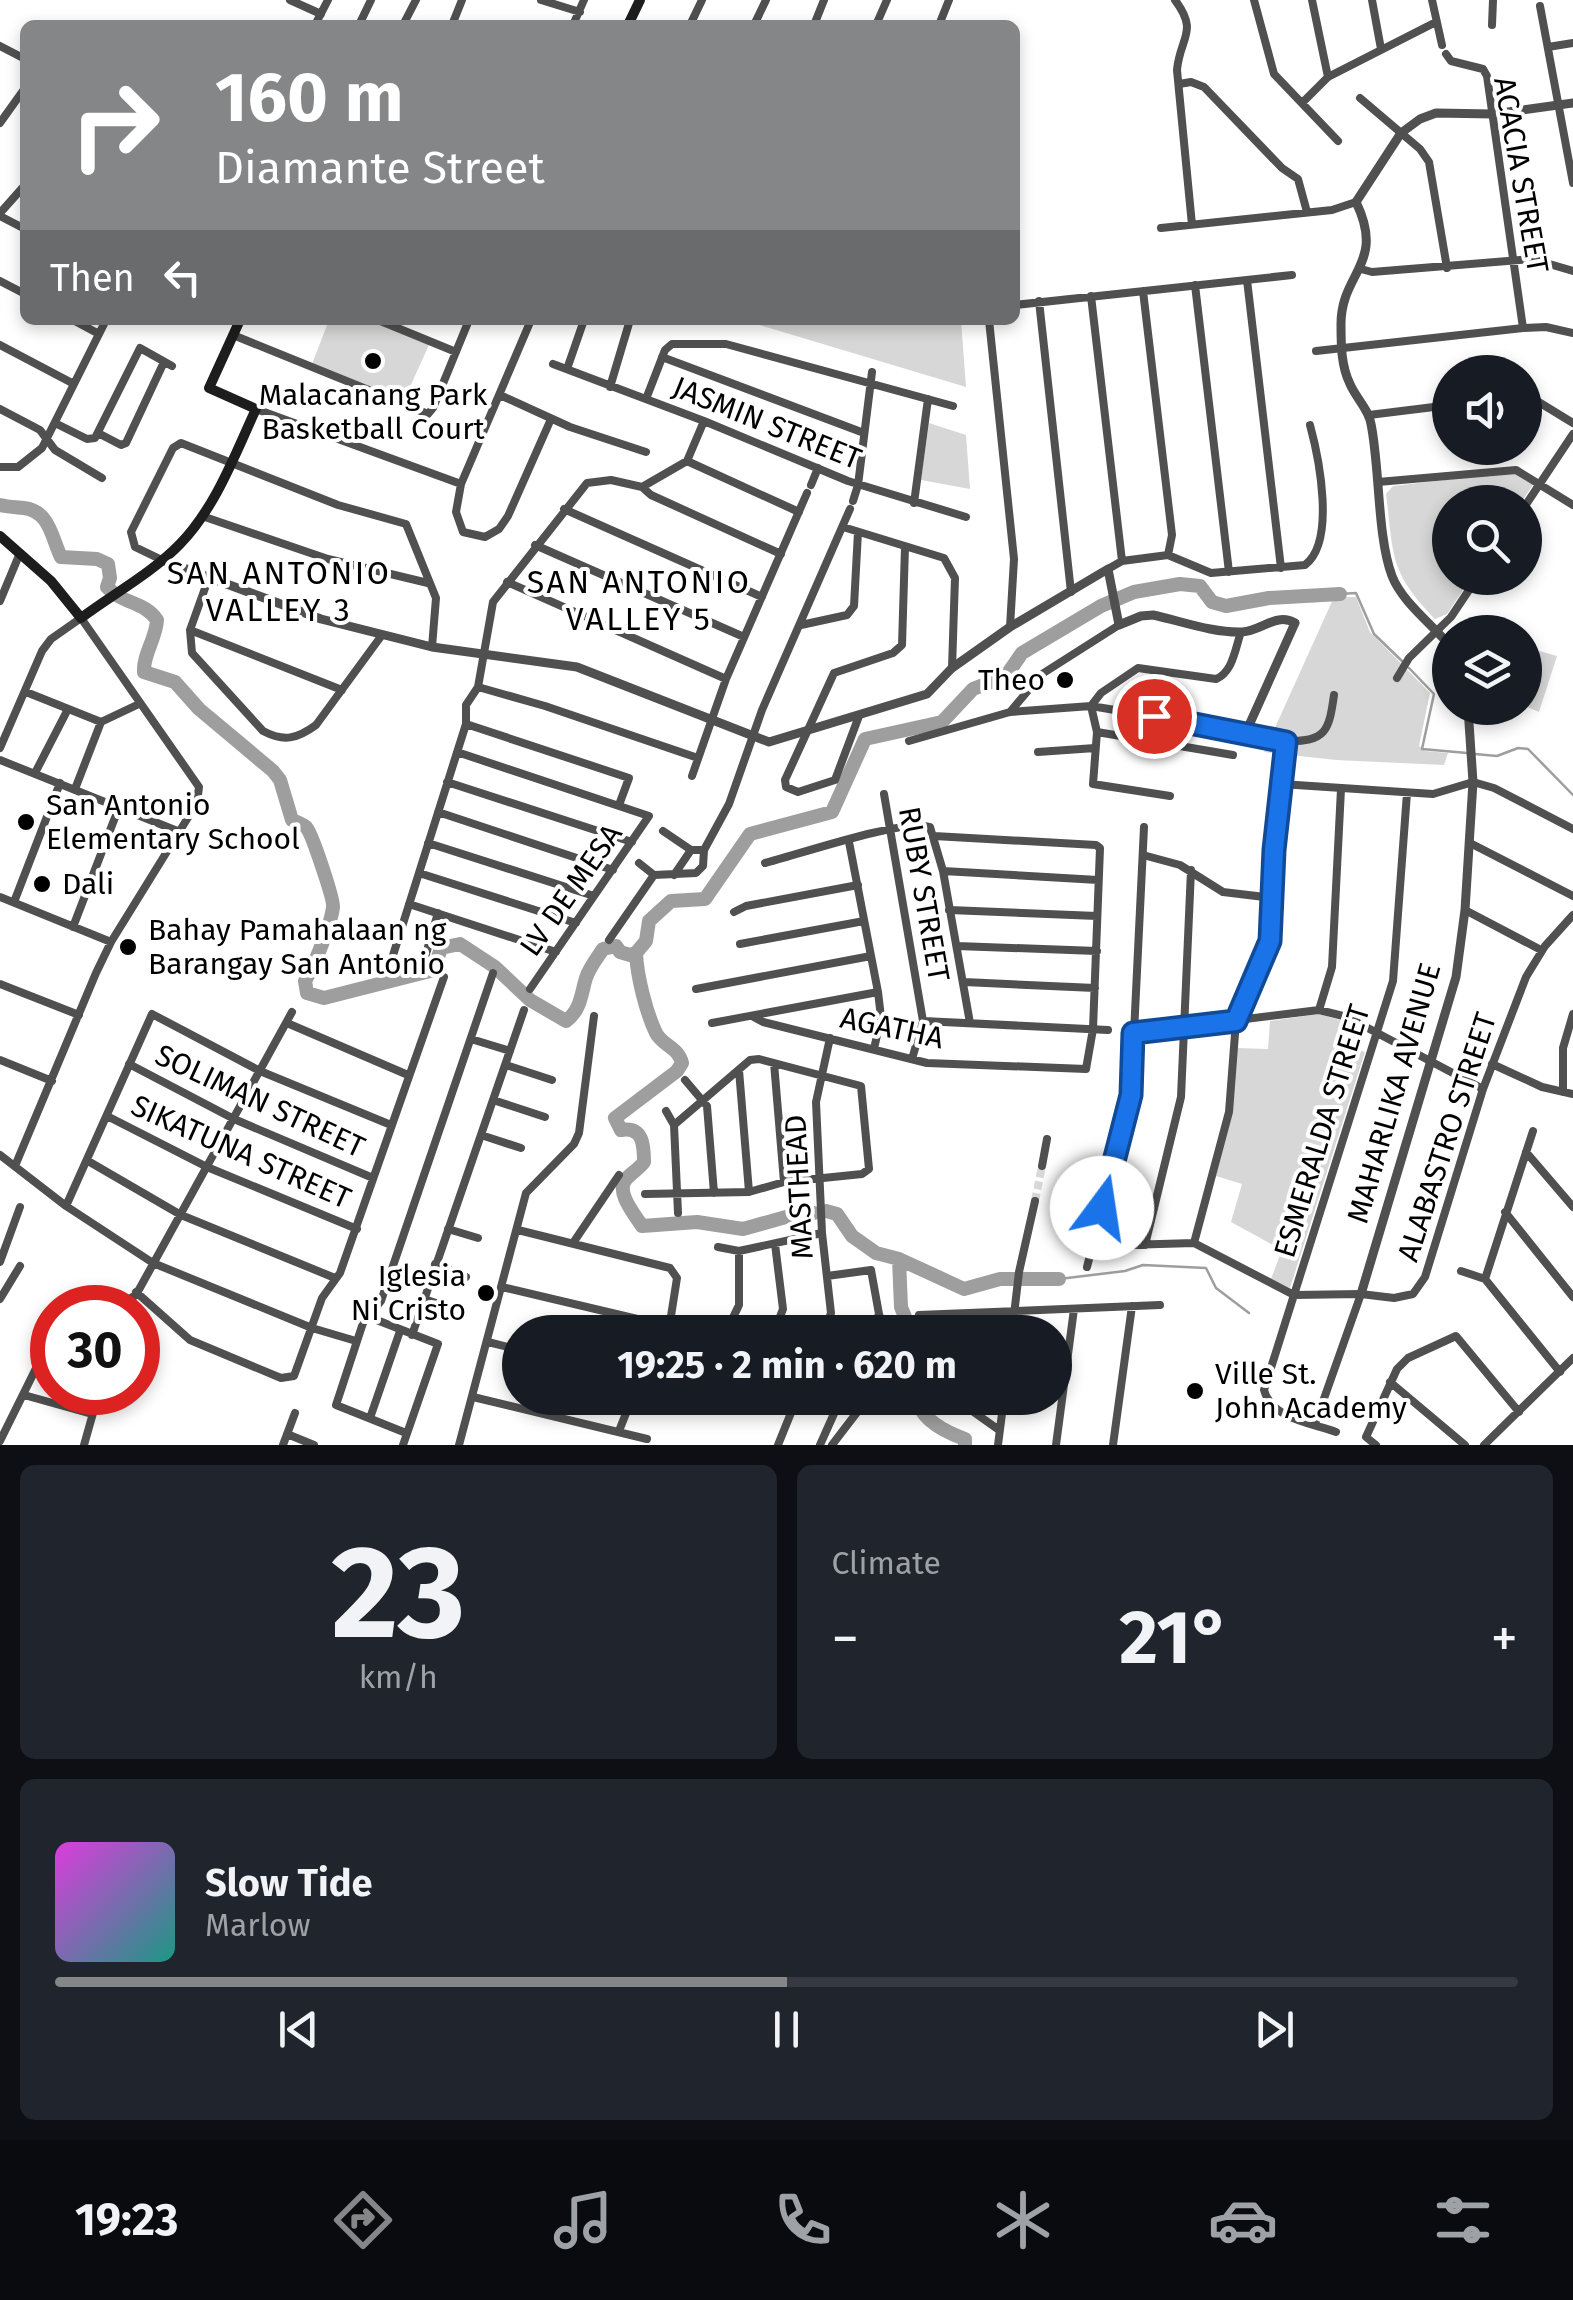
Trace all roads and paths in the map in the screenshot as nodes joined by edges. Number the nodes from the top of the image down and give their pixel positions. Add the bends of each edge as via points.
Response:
1 (290, 0) edge
2 (328, 0) edge
3 (541, 0) edge
4 (584, 0) edge
5 (1175, 0) edge
6 (1254, 0) edge
7 (1312, 0) edge
8 (1372, 0) edge
9 (1432, 0) edge
10 (1493, 0) edge
11 (1540, 6) dead end
12 (580, 12) junction
13 (321, 14) junction
14 (318, 20) edge
15 (576, 20) edge
16 (1436, 22) junction
17 (1492, 24) dead end
18 (1573, 43) edge
19 (1548, 48) junction
20 (1381, 49) junction
21 (1328, 77) junction
22 (1179, 84) junction
23 (20, 95) edge
24 (1360, 98) dead end
25 (1302, 103) junction
26 (1573, 103) edge
27 (1558, 106) junction
28 (1493, 114) junction
29 (0, 122) edge
30 (1402, 133) junction
31 (1338, 141) dead end
32 (1573, 183) edge
33 (20, 190) edge
34 (1356, 202) junction
35 (1307, 212) junction
36 (0, 214) edge
37 (1192, 225) junction
38 (1161, 228) dead end
39 (1514, 260) junction
40 (1573, 260) edge
41 (1448, 268) junction
42 (1361, 270) junction
43 (1572, 271) edge
44 (1292, 275) dead end
45 (1247, 280) junction
46 (1195, 285) junction
47 (1143, 290) junction
48 (1091, 296) junction
49 (1040, 302) junction
50 (1020, 304) edge
51 (82, 325) edge
52 (104, 325) edge
53 (238, 325) edge
54 (390, 325) edge
55 (466, 325) edge
56 (529, 325) edge
57 (582, 325) edge
58 (628, 325) edge
59 (990, 325) edge
60 (1523, 328) junction
61 (1573, 333) edge
62 (99, 334) junction
63 (233, 335) junction
64 (0, 344) edge
65 (1342, 347) junction
66 (1316, 351) dead end
67 (456, 352) junction
68 (662, 357) junction
69 (553, 364) dead end
70 (567, 369) junction
71 (871, 377) junction
72 (74, 384) junction
73 (610, 386) junction
74 (500, 395) junction
75 (646, 399) junction
76 (928, 399) junction
77 (1542, 404) edge
78 (953, 406) dead end
79 (1432, 407) edge
80 (256, 408) junction
81 (0, 409) edge
82 (1369, 415) junction
83 (551, 419) junction
84 (704, 421) junction
85 (54, 423) junction
86 (1573, 423) edge
87 (1310, 425) dead end
88 (98, 433) junction
89 (864, 433) junction
90 (1573, 434) edge
91 (48, 438) junction
92 (646, 452) dead end
93 (687, 461) junction
94 (231, 463) junction
95 (0, 467) edge
96 (818, 468) junction
97 (102, 478) dead end
98 (1378, 482) junction
99 (461, 484) junction
100 (1540, 484) junction
101 (858, 485) junction
102 (642, 487) junction
103 (914, 503) junction
104 (1573, 505) edge
105 (564, 508) junction
106 (799, 512) junction
107 (202, 516) junction
108 (966, 517) dead end
109 (843, 527) junction
110 (858, 532) junction
111 (0, 536) edge
112 (535, 546) junction
113 (905, 547) junction
114 (20, 553) junction
115 (781, 554) junction
116 (1168, 555) junction
117 (162, 560) junction
118 (1122, 561) junction
119 (1282, 568) junction
120 (1108, 569) junction
121 (1229, 572) junction
122 (208, 577) junction
123 (507, 582) junction
124 (428, 583) junction
125 (1071, 592) junction
126 (762, 597) junction
127 (0, 602) edge
128 (80, 618) junction
129 (800, 625) junction
130 (1432, 625) edge
131 (1119, 626) junction
132 (1010, 627) junction
133 (190, 630) junction
134 (1240, 632) junction
135 (382, 635) junction
136 (744, 637) junction
137 (1432, 637) edge
138 (432, 646) junction
139 (482, 652) junction
140 (952, 668) junction
141 (1397, 678) dead end
142 (726, 679) junction
143 (478, 687) junction
144 (342, 690) junction
145 (26, 692) junction
146 (1334, 695) dead end
147 (139, 704) junction
148 (1092, 706) junction
149 (68, 709) junction
150 (1010, 712) junction
151 (859, 716) junction
152 (709, 721) junction
153 (101, 722) junction
154 (466, 724) junction
155 (1470, 725) edge
156 (807, 731) junction
157 (1096, 732) junction
158 (1246, 732) junction
159 (752, 737) junction
160 (908, 741) dead end
161 (1286, 746) junction
162 (0, 748) edge
163 (1095, 748) junction
164 (457, 752) junction
165 (1038, 752) dead end
166 (1233, 754) dead end
167 (698, 758) junction
168 (0, 760) edge
169 (35, 773) junction
170 (692, 776) dead end
171 (448, 782) junction
172 (1473, 782) junction
173 (60, 783) junction
174 (1281, 784) junction
175 (75, 789) junction
176 (1341, 789) junction
177 (1406, 793) junction
178 (884, 794) dead end
179 (1170, 796) dead end
180 (618, 806) junction
181 (118, 807) junction
182 (438, 812) junction
183 (1144, 827) dead end
184 (1573, 829) edge
185 (890, 830) junction
186 (663, 831) dead end
187 (180, 832) junction
188 (934, 836) junction
189 (428, 842) junction
190 (632, 842) junction
191 (849, 842) junction
192 (1470, 843) junction
193 (691, 850) junction
194 (704, 850) junction
195 (1143, 854) junction
196 (639, 863) dead end
197 (766, 863) dead end
198 (612, 870) junction
199 (1191, 870) junction
200 (943, 871) junction
201 (419, 873) junction
202 (654, 875) junction
203 (674, 875) junction
204 (1098, 880) junction
205 (858, 885) junction
206 (594, 896) junction
207 (1573, 896) edge
208 (0, 897) edge
209 (1273, 898) junction
210 (14, 902) junction
211 (408, 904) junction
212 (949, 910) junction
213 (1465, 910) junction
214 (734, 912) dead end
215 (438, 914) junction
216 (1573, 915) edge
217 (1097, 916) junction
218 (864, 921) junction
219 (576, 924) junction
220 (73, 927) junction
221 (609, 940) dead end
222 (111, 942) junction
223 (740, 944) dead end
224 (957, 946) junction
225 (1541, 950) junction
226 (1097, 951) junction
227 (556, 952) junction
228 (871, 956) junction
229 (423, 964) dead end
230 (389, 968) dead end
231 (493, 973) dead end
232 (444, 976) dead end
233 (964, 982) junction
234 (0, 984) edge
235 (1094, 988) junction
236 (530, 990) dead end
237 (696, 990) dead end
238 (878, 992) junction
239 (524, 1010) dead end
240 (1319, 1010) junction
241 (292, 1012) dead end
242 (1573, 1014) edge
243 (79, 1016) junction
244 (594, 1016) dead end
245 (752, 1016) junction
246 (924, 1021) junction
247 (1236, 1021) junction
248 (287, 1023) junction
249 (970, 1023) junction
250 (712, 1024) dead end
251 (1184, 1028) junction
252 (1093, 1029) junction
253 (1108, 1030) dead end
254 (1375, 1031) junction
255 (1133, 1033) junction
256 (830, 1038) junction
257 (471, 1039) junction
258 (874, 1048) junction
259 (1568, 1049) edge
260 (510, 1052) junction
261 (912, 1059) junction
262 (0, 1060) edge
263 (1432, 1062) junction
264 (774, 1063) junction
265 (129, 1064) junction
266 (1492, 1064) junction
267 (506, 1065) junction
268 (739, 1070) junction
269 (260, 1071) junction
270 (820, 1074) junction
271 (408, 1075) junction
272 (552, 1080) dead end
273 (686, 1080) dead end
274 (52, 1081) junction
275 (1484, 1089) junction
276 (1568, 1094) edge
277 (702, 1098) junction
278 (493, 1100) junction
279 (666, 1111) dead end
280 (107, 1116) junction
281 (545, 1117) dead end
282 (234, 1118) junction
283 (391, 1125) junction
284 (674, 1125) junction
285 (1533, 1130) dead end
286 (481, 1135) junction
287 (1047, 1140) dead end
288 (521, 1148) dead end
289 (1526, 1152) junction
290 (0, 1155) edge
291 (88, 1161) junction
292 (15, 1166) junction
293 (207, 1166) junction
294 (1042, 1166) tunnel mouth
295 (619, 1175) dead end
296 (372, 1178) junction
297 (820, 1178) junction
298 (784, 1182) junction
299 (749, 1192) junction
300 (677, 1193) junction
301 (714, 1193) junction
302 (645, 1194) dead end
303 (1035, 1201) tunnel mouth
304 (66, 1206) junction
305 (20, 1207) dead end
306 (1573, 1207) edge
307 (1505, 1212) junction
308 (678, 1213) dead end
309 (181, 1215) junction
310 (448, 1228) junction
311 (356, 1229) junction
312 (518, 1230) junction
313 (822, 1233) junction
314 (478, 1238) dead end
315 (573, 1243) junction
316 (1194, 1243) junction
317 (775, 1244) junction
318 (1145, 1244) junction
319 (1092, 1246) junction
320 (718, 1247) dead end
321 (739, 1250) junction
322 (153, 1263) junction
323 (0, 1264) edge
324 (436, 1264) junction
325 (1087, 1267) dead end
326 (1461, 1271) dead end
327 (827, 1276) junction
328 (466, 1277) dead end
329 (334, 1278) junction
330 (1485, 1279) junction
331 (140, 1285) edge
332 (502, 1287) junction
333 (1361, 1294) junction
334 (1294, 1295) junction
335 (1573, 1296) edge
336 (0, 1299) edge
337 (424, 1299) junction
338 (1160, 1305) dead end
339 (1132, 1306) junction
340 (1074, 1309) junction
341 (460, 1311) dead end
342 (1014, 1312) junction
343 (880, 1314) edge
344 (919, 1314) dead end
345 (608, 1315) edge
346 (671, 1315) edge
347 (734, 1315) edge
348 (780, 1315) edge
349 (830, 1315) edge
350 (942, 1315) joint
351 (1014, 1315) edge
352 (369, 1317) junction
353 (160, 1318) edge
354 (312, 1328) junction
355 (400, 1331) junction
356 (412, 1335) junction
357 (356, 1342) junction
358 (488, 1342) junction
359 (502, 1346) edge
360 (1573, 1358) edge
361 (1560, 1372) junction
362 (1390, 1382) junction
363 (30, 1383) edge
364 (24, 1395) junction
365 (30, 1397) edge
366 (474, 1397) junction
367 (1519, 1412) junction
368 (295, 1413) dead end
369 (92, 1415) edge
370 (625, 1415) edge
371 (790, 1415) edge
372 (833, 1415) edge
373 (855, 1415) edge
374 (978, 1415) edge
375 (1002, 1415) edge
376 (370, 1418) junction
377 (1315, 1424) junction
378 (1000, 1430) junction
379 (618, 1431) junction
380 (1336, 1432) dead end
381 (287, 1434) junction
382 (406, 1434) junction
383 (648, 1438) dead end
384 (2, 1443) edge
385 (84, 1445) edge
386 (283, 1445) edge
387 (314, 1445) edge
388 (403, 1445) edge
389 (460, 1445) edge
390 (778, 1445) edge
391 (820, 1445) edge
392 (832, 1445) edge
393 (998, 1445) edge
394 (1056, 1445) edge
395 (1113, 1445) edge
396 (1376, 1445) edge
397 (1465, 1445) edge
398 (1484, 1445) edge

1 - 13 street
2 - 13 street
3 - 12 street
4 - 12 street
5 - 22 street via 1189,29 1178,57
6 - 25 street via 1270,64
7 - 21 street
8 - 20 street
9 - 16 street
10 - 17 street
11 - 19 street
12 - 15 street
13 - 14 street
16 - 20 street
16 - 28 street, ACACIA STREET via 1451,61 1486,72
18 - 19 street
19 - 27 street
20 - 21 street
21 - 25 street
22 - 35 street via 1204,87 1298,179
22 - 37 street
23 - 29 street
24 - 30 street
25 - 31 street
26 - 27 street
27 - 28 street
27 - 32 street
28 - 30 street via 1436,113
28 - 39 street, ACACIA STREET
30 - 34 street
30 - 41 street via 1429,162
33 - 36 street
34 - 35 street
34 - 42 street via 1366,224
35 - 37 street
37 - 38 street
39 - 41 street
39 - 43 street
39 - 60 street, ACACIA STREET
40 - 43 street
41 - 42 street
42 - 65 street via 1344,302
44 - 45 street
45 - 46 street
45 - 119 street
46 - 47 street
46 - 121 street
47 - 48 street
47 - 116 street via 1172,535
48 - 49 street
48 - 118 street
49 - 50 street
49 - 125 street
51 - 62 street
52 - 62 street
53 - 63 main road
54 - 67 street
55 - 67 street
56 - 74 street
57 - 70 street
58 - 73 street
59 - 132 street via 1014,559
60 - 61 street
60 - 65 street
62 - 72 street
63 - 67 street via 428,414
63 - 80 main road via 209,388
64 - 72 street
65 - 66 street
65 - 82 street via 1349,384
68 - 71 street via 672,344 726,344
68 - 75 street
68 - 89 street
69 - 70 street, JASMIN STREET
70 - 73 street, JASMIN STREET
71 - 76 street
71 - 89 street
72 - 85 street
73 - 75 street, JASMIN STREET
74 - 83 street
74 - 99 street
75 - 84 street, JASMIN STREET
76 - 78 street
76 - 103 street
77 - 86 street
79 - 82 street
80 - 94 main road
80 - 99 street
81 - 91 street
82 - 98 street
83 - 92 street
83 - 99 street via 499,529 485,537 462,532 456,512
84 - 93 street
84 - 96 street, JASMIN STREET
85 - 88 street via 87,439
85 - 91 street
87 - 119 street via 1321,477 1320,539 1305,565
88 - 88 street via 140,348 168,364 126,443
89 - 101 street
90 - 100 street
91 - 95 street via 26,462
91 - 97 street via 54,450
93 - 102 street
93 - 106 street
94 - 107 main road
94 - 117 street via 190,445 173,448 130,532 136,547
94 - 124 street via 338,505 404,522
96 - 101 street, JASMIN STREET
96 - 106 street
98 - 100 street via 1516,470
98 - 130 street via 1392,575
100 - 104 street
101 - 103 street, JASMIN STREET
101 - 109 street
102 - 105 street via 587,483
102 - 115 street
103 - 108 street, JASMIN STREET
105 - 112 street
105 - 126 street
106 - 115 street
107 - 117 main road
107 - 124 street
109 - 110 street
109 - 129 street
110 - 113 street
110 - 129 street via 854,606 847,615
111 - 114 main road
112 - 123 street
112 - 136 street
113 - 140 street via 951,566
113 - 156 street via 902,645 834,673
114 - 127 street
114 - 128 main road
115 - 126 street
116 - 118 street
116 - 121 street via 1204,572
117 - 122 street
117 - 128 main road
118 - 120 street
119 - 121 street
120 - 125 street
120 - 131 street
122 - 133 street
122 - 135 street via 321,620
123 - 139 street via 488,614
123 - 142 street
124 - 138 street via 436,598
125 - 132 street
126 - 136 street
128 - 145 street via 42,651
128 - 147 street
129 - 159 street
131 - 134 street via 1153,615
131 - 150 street via 1042,674
132 - 140 street
133 - 144 street
133 - 144 street via 192,653 274,736 301,736 316,726
134 - 148 street via 1222,676 1138,668
134 - 158 street via 1277,619 1296,623
135 - 138 street
135 - 144 street
136 - 142 street
137 - 141 street
138 - 139 street
139 - 143 street
139 - 152 street via 577,668
140 - 151 street via 927,694
142 - 152 street
143 - 154 street via 466,704
143 - 167 street
145 - 149 street
145 - 162 street
146 - 161 street via 1330,728
147 - 153 street
147 - 187 street via 199,787
148 - 150 street
148 - 157 street
148 - 158 street
149 - 153 street
149 - 169 street
150 - 160 street
151 - 156 street
151 - 156 street via 835,780 792,792 785,780
152 - 159 street
152 - 167 street
153 - 175 street
154 - 164 street
154 - 180 street via 629,778
155 - 172 street, MAHARLIKA AVENUE
156 - 159 street via 769,742
157 - 163 street
157 - 166 street
158 - 161 street
159 - 194 street via 729,804
161 - 174 street
163 - 165 street
163 - 179 street via 1094,784
164 - 171 street
164 - 180 street
167 - 170 street
168 - 169 street
169 - 173 street
171 - 182 street
171 - 190 street
172 - 177 street via 1433,794
172 - 184 street
172 - 192 street, MAHARLIKA AVENUE
173 - 175 street
173 - 210 street
174 - 176 street
174 - 209 street
175 - 181 street
176 - 177 street
176 - 240 street via 1332,967
177 - 254 street, ESMERALDA STREET via 1393,981
178 - 185 street, RUBY STREET
180 - 190 street, LV DE MESA via 650,816
181 - 187 street
181 - 220 street
182 - 189 street
182 - 198 street
183 - 195 street
185 - 188 street via 920,823
185 - 191 street
185 - 246 street, RUBY STREET
186 - 193 street
187 - 222 street
188 - 200 street
188 - 204 street via 1096,844
189 - 201 street
189 - 206 street
190 - 198 street, LV DE MESA
191 - 197 street
191 - 205 street
192 - 207 street
192 - 213 street, MAHARLIKA AVENUE
193 - 194 street
193 - 203 street
194 - 203 street via 700,871
195 - 199 street
195 - 255 street
196 - 202 street
198 - 206 street, LV DE MESA
199 - 209 street via 1223,892
199 - 251 street
200 - 204 street
200 - 212 street
201 - 211 street
201 - 219 street
202 - 203 street
202 - 221 street
204 - 217 street
205 - 214 street
205 - 218 street
206 - 219 street, LV DE MESA
208 - 210 street
209 - 247 street via 1270,941
210 - 220 street
211 - 215 street
211 - 230 street
212 - 217 street
212 - 224 street
213 - 225 street
213 - 263 street, MAHARLIKA AVENUE via 1456,978
215 - 227 street
215 - 229 street
216 - 225 street, ALABASTRO STREET
217 - 226 street
218 - 223 street
218 - 228 street
219 - 227 street, LV DE MESA
220 - 222 street
222 - 243 street
224 - 226 street
224 - 233 street
225 - 266 street, ALABASTRO STREET
226 - 235 street
227 - 236 street, LV DE MESA
228 - 237 street
228 - 238 street
231 - 257 street
232 - 271 street
233 - 235 street
233 - 249 street
234 - 243 street
235 - 252 street
238 - 245 street
238 - 258 street
239 - 260 street
240 - 247 street
240 - 254 street
241 - 248 street
242 - 259 street
243 - 274 street
244 - 312 street via 579,1134 526,1193
245 - 250 street
245 - 256 street, AGATHA
246 - 249 street
246 - 261 street, RUBY STREET
247 - 251 street
247 - 316 street via 1228,1112
248 - 269 street
248 - 271 street
249 - 252 street
251 - 255 street
251 - 318 street via 1181,1097
252 - 253 street
252 - 261 street, AGATHA via 1086,1069
254 - 263 street
254 - 334 street, ESMERALDA STREET
255 - 319 street via 1131,1095
256 - 258 street, AGATHA
256 - 270 street, MASTHEAD
257 - 260 street
257 - 352 street via 381,1301
258 - 261 street, AGATHA
259 - 276 street
260 - 267 street
262 - 274 street
263 - 275 street
263 - 333 street, MAHARLIKA AVENUE
264 - 268 street via 754,1058
264 - 270 street
264 - 298 street
265 - 269 street via 152,1014
265 - 280 street
265 - 282 street, SOLIMAN STREET
266 - 275 street, ALABASTRO STREET
266 - 276 street
267 - 272 street
267 - 278 street
268 - 277 street
268 - 299 street
269 - 282 street
269 - 283 street
270 - 297 street, MASTHEAD
270 - 297 street via 861,1086 869,1170
271 - 283 street
273 - 277 street
274 - 292 street
275 - 333 street, ALABASTRO STREET via 1420,1287 1404,1298
277 - 284 street
277 - 301 street
278 - 281 street
278 - 286 street
279 - 284 street
280 - 291 street
280 - 293 street, SIKATUNA STREET
282 - 293 street
282 - 296 street, SOLIMAN STREET
283 - 296 street
284 - 300 street
285 - 289 street
286 - 288 street
286 - 310 street
287 - 294 street
289 - 306 street
289 - 307 street
290 - 292 street
291 - 304 street
291 - 309 street
292 - 304 street
293 - 309 street
293 - 311 street, SIKATUNA STREET
295 - 315 street
296 - 311 street
297 - 298 street
297 - 313 street, MASTHEAD
298 - 299 street
299 - 301 street
300 - 301 street
300 - 302 street
300 - 308 street
303 - 342 street
304 - 322 street
305 - 323 street
307 - 330 street
307 - 335 street
309 - 322 street
309 - 329 street
310 - 314 street
310 - 324 street
311 - 329 street
312 - 315 street
312 - 332 street
313 - 317 street
313 - 327 street, MASTHEAD
315 - 346 street via 675,1273
316 - 318 street, ALABASTRO STREET
316 - 334 street, ALABASTRO STREET
317 - 321 street
317 - 348 street
318 - 319 street, ALABASTRO STREET
319 - 325 street
320 - 321 street
321 - 347 street
322 - 331 street
322 - 354 street
323 - 336 street via 17,1270
324 - 328 street
324 - 337 street
326 - 330 street
327 - 343 street via 870,1270
327 - 349 street, MASTHEAD
329 - 354 street
330 - 361 street
332 - 345 street
332 - 358 street
333 - 334 street, ALABASTRO STREET
333 - 377 street, MAHARLIKA AVENUE
334 - 377 street, ESMERALDA STREET via 1264,1390 1277,1411
337 - 341 street
337 - 356 street
338 - 339 street
339 - 340 street
339 - 395 street
340 - 342 street
340 - 394 street
342 - 350 street
342 - 351 street
344 - 350 street
352 - 355 street
352 - 357 street
353 - 354 street via 190,1340 281,1378 294,1376
354 - 357 street
355 - 356 street
355 - 376 street
356 - 382 street via 438,1344
357 - 376 street via 336,1405
358 - 359 street
358 - 366 street
360 - 361 street
361 - 367 street
362 - 367 street via 1408,1358 1456,1336
362 - 396 street via 1366,1437
362 - 397 street
363 - 364 street
364 - 365 street
364 - 384 street
366 - 379 street
366 - 389 street
367 - 398 street
368 - 381 street
369 - 385 street
370 - 379 street
371 - 390 street
372 - 391 street
373 - 392 street
374 - 378 street
375 - 378 street
376 - 382 street
377 - 380 street, ESMERALDA STREET
378 - 393 street
379 - 383 street
381 - 386 street
381 - 387 street
382 - 388 street

